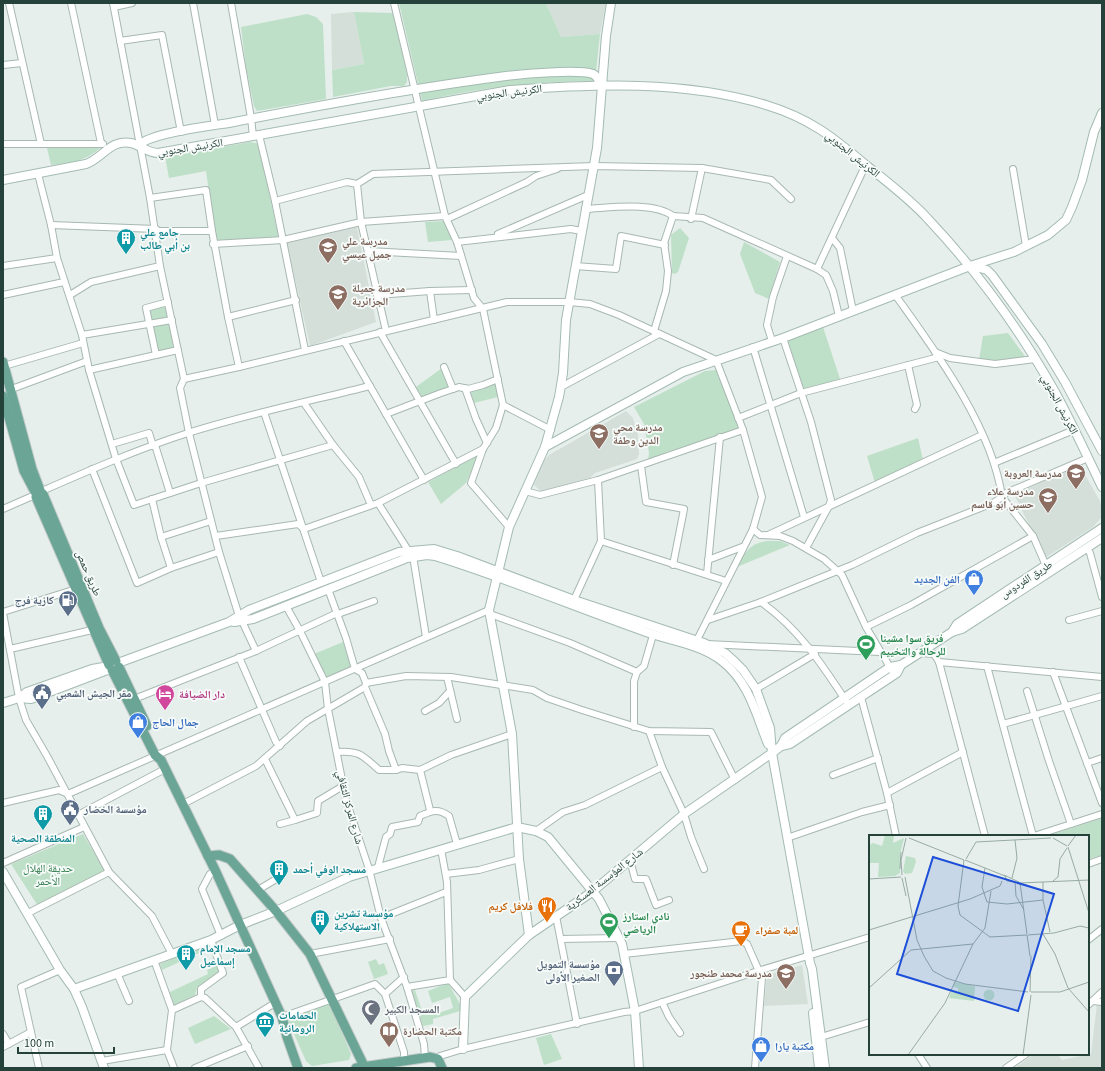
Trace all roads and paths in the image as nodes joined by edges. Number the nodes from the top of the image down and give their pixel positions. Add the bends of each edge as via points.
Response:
1 (9, 3) edge
2 (71, 3) edge
3 (132, 3) edge
4 (193, 3) edge
5 (231, 3) edge
6 (394, 3) edge
7 (611, 3) edge
8 (114, 5) edge
9 (120, 41) junction
10 (22, 63) junction
11 (3, 65) edge
12 (602, 86) junction
13 (415, 91) junction
14 (418, 106) junction
15 (1102, 112) edge
16 (252, 118) junction
17 (215, 125) junction
18 (181, 132) junction
19 (256, 136) junction
20 (3, 144) edge
21 (41, 144) junction
22 (105, 145) junction
23 (139, 145) junction
24 (866, 164) junction
25 (594, 166) junction
26 (563, 167) junction
27 (702, 168) junction
28 (1013, 169) dead end
29 (435, 171) junction
30 (38, 174) junction
31 (3, 180) edge
32 (357, 184) junction
33 (588, 195) junction
34 (150, 198) junction
35 (792, 199) dead end
36 (275, 201) junction
37 (585, 209) junction
38 (673, 216) junction
39 (446, 217) junction
40 (691, 218) junction
41 (361, 222) junction
42 (51, 225) junction
43 (156, 230) junction
44 (212, 231) junction
45 (581, 231) junction
46 (493, 237) junction
47 (832, 238) junction
48 (283, 240) junction
49 (457, 242) junction
50 (213, 244) junction
51 (665, 245) junction
52 (1026, 246) junction
53 (368, 251) junction
54 (461, 256) junction
55 (788, 256) junction
56 (57, 258) junction
57 (3, 266) edge
58 (160, 266) junction
59 (575, 266) junction
60 (970, 266) junction
61 (817, 269) junction
62 (64, 282) junction
63 (472, 290) junction
64 (430, 291) junction
65 (3, 295) edge
66 (70, 295) junction
67 (377, 295) junction
68 (896, 296) junction
69 (296, 300) junction
70 (168, 302) junction
71 (569, 302) junction
72 (483, 309) junction
73 (853, 311) junction
74 (839, 316) junction
75 (228, 317) junction
76 (172, 320) junction
77 (434, 320) junction
78 (149, 324) junction
79 (383, 332) junction
80 (657, 332) junction
81 (82, 335) junction
82 (782, 338) junction
83 (344, 341) junction
84 (772, 341) junction
85 (83, 343) junction
86 (753, 347) junction
87 (178, 350) junction
88 (306, 350) junction
89 (937, 354) junction
90 (156, 355) junction
91 (1035, 359) junction
92 (716, 360) junction
93 (87, 361) junction
94 (4, 364) edge
95 (908, 365) junction
96 (239, 367) junction
97 (444, 367) dead end
98 (89, 370) junction
99 (184, 379) junction
100 (498, 379) junction
101 (370, 386) junction
102 (561, 387) junction
103 (465, 388) junction
104 (453, 389) junction
105 (6, 393) edge
106 (801, 393) junction
107 (420, 400) junction
108 (304, 403) junction
109 (503, 405) junction
110 (770, 405) junction
111 (915, 409) dead end
112 (264, 412) junction
113 (386, 414) junction
114 (738, 418) junction
115 (551, 430) junction
116 (743, 430) junction
117 (1074, 430) junction
118 (189, 433) junction
119 (982, 435) junction
120 (720, 437) junction
121 (487, 443) junction
122 (112, 444) junction
123 (333, 445) junction
124 (154, 446) junction
125 (546, 447) junction
126 (483, 449) junction
127 (1102, 451) edge
128 (1088, 458) junction
129 (116, 459) junction
130 (281, 462) junction
131 (994, 463) junction
132 (456, 464) junction
133 (641, 466) junction
134 (92, 469) junction
135 (424, 480) junction
136 (598, 480) junction
137 (201, 483) junction
138 (1102, 487) edge
139 (525, 491) junction
140 (38, 493) junction
141 (170, 493) junction
142 (1002, 497) junction
143 (152, 499) junction
144 (375, 504) junction
145 (830, 506) junction
146 (3, 509) edge
147 (804, 517) junction
148 (211, 521) junction
149 (509, 527) junction
150 (1102, 528) edge
151 (304, 529) junction
152 (753, 529) junction
153 (768, 535) junction
154 (216, 536) junction
155 (1033, 536) junction
156 (160, 537) junction
157 (1102, 538) edge
158 (601, 541) junction
159 (742, 547) junction
160 (806, 548) junction
161 (1087, 548) junction
162 (220, 552) junction
163 (410, 553) junction
164 (708, 560) junction
165 (673, 565) junction
166 (171, 568) junction
167 (836, 570) junction
168 (1048, 570) junction
169 (497, 574) junction
170 (707, 574) junction
171 (726, 581) junction
172 (321, 582) junction
173 (76, 589) junction
174 (328, 590) junction
175 (1102, 594) edge
176 (374, 601) dead end
177 (761, 602) junction
178 (572, 603) junction
179 (286, 606) junction
180 (1102, 611) edge
181 (3, 612) edge
182 (489, 612) junction
183 (337, 614) junction
184 (240, 619) junction
185 (708, 620) junction
186 (1069, 620) dead end
187 (866, 628) junction
188 (92, 630) junction
189 (300, 630) junction
190 (653, 635) junction
191 (426, 637) junction
192 (698, 644) junction
193 (809, 648) junction
194 (10, 649) junction
195 (256, 651) junction
196 (880, 652) junction
197 (920, 653) junction
198 (816, 654) junction
199 (239, 657) junction
200 (938, 662) junction
201 (113, 666) junction
202 (987, 666) junction
203 (355, 669) junction
204 (892, 671) junction
205 (637, 672) junction
206 (1053, 672) junction
207 (447, 677) junction
208 (1102, 677) edge
209 (325, 682) junction
210 (502, 684) junction
211 (366, 685) junction
212 (756, 689) junction
213 (450, 691) junction
214 (1027, 691) dead end
215 (1102, 696) edge
216 (861, 697) junction
217 (18, 698) junction
218 (134, 699) junction
219 (846, 701) junction
220 (3, 704) edge
221 (1067, 706) junction
222 (262, 709) junction
223 (328, 709) junction
224 (425, 711) dead end
225 (1034, 715) junction
226 (457, 719) dead end
227 (1003, 724) junction
228 (634, 727) junction
229 (650, 731) junction
230 (512, 734) junction
231 (280, 746) junction
232 (337, 752) junction
233 (963, 752) junction
234 (772, 753) junction
235 (159, 756) junction
236 (878, 758) junction
237 (1102, 758) edge
238 (265, 759) junction
239 (1087, 763) junction
240 (662, 767) junction
241 (165, 769) junction
242 (396, 770) junction
243 (420, 770) junction
244 (834, 775) dead end
245 (735, 780) junction
246 (343, 786) junction
247 (887, 793) junction
248 (68, 794) junction
249 (3, 803) edge
250 (1102, 803) edge
251 (183, 804) junction
252 (890, 805) junction
253 (430, 810) junction
254 (684, 814) junction
255 (1102, 814) edge
256 (78, 815) junction
257 (295, 820) junction
258 (280, 824) dead end
259 (1071, 824) junction
260 (517, 827) junction
261 (84, 828) junction
262 (536, 831) junction
263 (896, 835) edge
264 (985, 835) edge
265 (1034, 835) edge
266 (1037, 835) edge
267 (787, 838) junction
268 (457, 844) junction
269 (441, 849) junction
270 (208, 856) junction
271 (519, 858) junction
272 (1102, 859) edge
273 (630, 860) junction
274 (3, 863) edge
275 (1089, 864) edge
276 (378, 866) junction
277 (368, 869) junction
278 (704, 869) dead end
279 (3, 872) edge
280 (109, 872) junction
281 (216, 872) junction
282 (446, 874) junction
283 (278, 878) dead end
284 (6, 885) edge
285 (258, 890) junction
286 (446, 892) junction
287 (592, 892) junction
288 (669, 900) dead end
289 (276, 911) junction
290 (28, 913) junction
291 (556, 916) junction
292 (381, 918) junction
293 (240, 925) junction
294 (1102, 930) edge
295 (529, 935) junction
296 (221, 936) junction
297 (869, 937) edge
298 (618, 938) junction
299 (390, 939) junction
300 (561, 939) junction
301 (1089, 939) edge
302 (211, 940) junction
303 (172, 954) junction
304 (310, 954) junction
305 (624, 954) junction
306 (154, 960) junction
307 (809, 960) junction
308 (60, 970) junction
309 (758, 971) junction
310 (117, 973) junction
311 (404, 977) junction
312 (450, 980) junction
313 (407, 987) junction
314 (74, 989) junction
315 (1102, 992) edge
316 (385, 994) junction
317 (200, 997) junction
318 (465, 997) junction
319 (332, 999) junction
320 (129, 1000) dead end
321 (662, 1002) junction
322 (1102, 1002) edge
323 (275, 1003) junction
324 (1091, 1003) edge
325 (172, 1010) junction
326 (635, 1011) junction
327 (282, 1017) junction
328 (869, 1022) edge
329 (577, 1024) junction
330 (236, 1027) junction
331 (286, 1030) junction
332 (30, 1032) junction
333 (680, 1033) dead end
334 (3, 1034) edge
335 (822, 1037) junction
336 (6, 1046) edge
337 (248, 1046) junction
338 (463, 1049) junction
339 (167, 1050) junction
340 (919, 1055) edge
341 (1025, 1055) edge
342 (425, 1058) junction
343 (438, 1059) junction
344 (404, 1062) junction
345 (103, 1065) edge
346 (40, 1068) edge
347 (174, 1068) edge
348 (195, 1068) edge
349 (259, 1068) edge
350 (298, 1068) edge
351 (304, 1068) edge
352 (361, 1068) edge
353 (442, 1068) edge
354 (639, 1068) edge
355 (755, 1068) edge
356 (819, 1068) edge
357 (825, 1068) edge
358 (927, 1068) edge
359 (1006, 1068) edge

1 - 10 street
2 - 22 street
3 - 8 street
4 - 17 street
5 - 16 street
6 - 13 street
7 - 12 main road
8 - 9 street
9 - 18 street via 162,35
9 - 23 street
10 - 11 street
10 - 21 street
12 - 13 main road via 594,74 560,72 507,76
12 - 14 main road, الكرنيش الجنوبي via 510,90
12 - 24 main road, الكرنيش الجنوبي via 687,90 736,97 769,106 825,131
12 - 25 main road
13 - 14 street
13 - 16 main road
14 - 19 main road, الكرنيش الجنوبي
14 - 29 street
15 - 52 main road via 1094,132 1082,180 1066,220 1048,235
16 - 17 main road
16 - 19 street
17 - 18 main road
18 - 23 main road via 150,138
19 - 23 main road, الكرنيش الجنوبي via 158,153 150,152
19 - 36 street
20 - 21 street
21 - 22 street
22 - 23 main road, الكرنيش الجنوبي
22 - 30 main road, الكرنيش الجنوبي via 97,158 86,164
23 - 34 street
24 - 47 street
24 - 60 main road, الكرنيش الجنوبي via 927,217
25 - 26 street
25 - 27 street
25 - 33 main road
26 - 29 street
26 - 39 street via 536,176
27 - 35 street via 771,180
27 - 40 street
28 - 52 street
29 - 32 street via 373,174
29 - 39 street
30 - 31 main road, الكرنيش الجنوبي
30 - 42 street
32 - 36 street via 347,182
32 - 41 street
33 - 37 main road
33 - 46 street
34 - 43 street
34 - 44 street via 206,190
36 - 48 street
37 - 38 street via 632,206 667,212
37 - 45 main road
38 - 40 street
38 - 51 street
39 - 41 street
39 - 49 street
40 - 55 street via 703,218
41 - 48 street
41 - 53 street
42 - 43 street
42 - 56 street
43 - 44 street
43 - 58 street
44 - 50 street
45 - 46 street via 571,229
45 - 59 main road
46 - 49 street
47 - 61 street
47 - 73 street via 840,248
48 - 50 street
48 - 69 street
49 - 54 street
50 - 75 street
51 - 59 street via 621,236 616,269
51 - 80 street via 668,271
52 - 60 main road
53 - 54 street
53 - 67 street
54 - 63 street
55 - 61 street
55 - 84 street via 767,325
56 - 57 street
56 - 62 street
58 - 66 street via 91,282
58 - 70 street
59 - 71 main road
60 - 68 main road
60 - 91 main road, الكرنيش الجنوبي
60 - 127 main road, الكرنيش الجنوبي via 987,270 992,275 1042,344
61 - 74 street via 826,275
62 - 65 street
62 - 66 street
63 - 64 street
63 - 72 street via 474,298
64 - 67 street
64 - 77 street
66 - 81 street
67 - 79 street
68 - 73 main road
68 - 89 street
69 - 75 street
69 - 88 street
70 - 76 street
70 - 78 street via 146,308
71 - 72 street via 507,302
71 - 80 street via 590,304
71 - 102 main road
72 - 77 street
72 - 100 street
73 - 74 main road
74 - 82 main road
75 - 96 street
76 - 78 street
76 - 87 street
77 - 79 street
78 - 81 street
78 - 90 street
79 - 83 street
79 - 107 street
80 - 92 street
80 - 102 street
81 - 85 street
82 - 84 main road
82 - 106 street
83 - 88 street
83 - 101 street
84 - 86 main road
85 - 93 street
85 - 94 street
86 - 92 main road
86 - 110 street
87 - 90 street
87 - 99 street
88 - 96 street
89 - 91 street via 995,364
89 - 95 street
89 - 119 street via 961,392
90 - 98 street
91 - 117 main road, الكرنيش الجنوبي
92 - 114 street
92 - 125 main road via 684,372
93 - 98 street
93 - 105 street
94 - 105 main road
95 - 106 street
95 - 111 street via 917,405
96 - 99 street
97 - 104 street
98 - 122 street
99 - 118 street via 180,388
100 - 103 street
100 - 109 street
101 - 108 street
101 - 113 street
102 - 115 main road
103 - 104 street
103 - 121 street
104 - 107 street
105 - 140 main road
106 - 110 street
106 - 145 street via 811,422 831,500
107 - 113 street
107 - 132 street
108 - 112 street
108 - 123 street
109 - 115 street
109 - 121 street via 496,428
110 - 114 street
110 - 147 street
112 - 118 street
112 - 130 street
113 - 135 street
114 - 116 street
115 - 125 main road
116 - 120 street
116 - 152 street via 762,497
117 - 128 main road, الكرنيش الجنوبي
117 - 131 street
118 - 124 street
118 - 137 street
119 - 131 street
119 - 145 street
120 - 133 street
120 - 164 street
121 - 126 street
122 - 124 street via 149,433
122 - 129 street
123 - 130 street
123 - 144 street via 359,477
124 - 129 street
124 - 141 street
125 - 139 main road
126 - 132 street
126 - 149 street via 471,483
128 - 138 main road, الكرنيش الجنوبي
128 - 142 street
129 - 134 street
129 - 143 street via 134,505
130 - 137 street
130 - 151 street
131 - 142 street
132 - 135 street
133 - 136 street
133 - 165 street via 646,502 684,509
134 - 140 street
134 - 166 street via 137,582
135 - 144 street
136 - 139 street via 540,495
136 - 158 street
137 - 141 street
137 - 148 street
139 - 149 main road
140 - 146 street
140 - 173 main road, طريق حمص
140 - 201 main road, طريق حمص via 99,628
141 - 143 street
142 - 155 street
142 - 167 street
143 - 156 street
144 - 151 street
144 - 163 street
145 - 147 street
145 - 160 street
147 - 153 street
148 - 154 street
148 - 156 street
149 - 169 main road
150 - 168 main road, طريق الفردوس
151 - 154 street via 298,524
151 - 172 street
152 - 153 street via 760,535
152 - 159 street
153 - 160 street via 780,536
154 - 162 street
155 - 168 street
155 - 187 street
156 - 166 street
157 - 161 main road, طريق الفردوس
158 - 165 street
158 - 178 street
159 - 164 street
159 - 171 street
160 - 167 street
161 - 168 main road, طريق الفردوس
161 - 175 street
162 - 166 street
162 - 184 street
163 - 169 main road via 435,556
163 - 172 main road via 399,552
163 - 174 main road
163 - 191 street
164 - 170 street
165 - 170 street
167 - 177 street
167 - 187 street via 842,575
168 - 197 main road, طريق الفردوس via 962,629 952,632
169 - 178 main road
169 - 182 main road
170 - 171 street
171 - 185 street
172 - 184 main road via 249,610
173 - 181 street
173 - 188 main road, طريق حمص
174 - 179 main road
174 - 183 street
176 - 183 street
177 - 185 street
177 - 193 street via 785,620
178 - 190 main road
178 - 192 main road
179 - 184 main road via 253,619
179 - 189 street, شارع المركز الثقافي
180 - 186 street
181 - 194 street
182 - 191 street
182 - 205 street
182 - 210 main road
183 - 189 street
183 - 203 street
184 - 195 street
184 - 201 main road
185 - 192 street
187 - 196 street
188 - 194 street
188 - 201 main road, طريق حمص
189 - 195 street
189 - 209 street, شارع المركز الثقافي
190 - 192 main road
190 - 205 street via 644,666
191 - 203 street
192 - 193 street
192 - 212 main road via 725,653 747,675
192 - 234 main road via 722,661 745,687
193 - 196 street
193 - 198 street
194 - 217 street
195 - 199 street
196 - 204 street
197 - 200 street via 934,654
197 - 204 main road, طريق الفردوس
198 - 212 street
198 - 219 street
199 - 218 street
199 - 222 street
200 - 202 street
200 - 233 street
201 - 217 main road via 92,669 27,692
201 - 218 main road, طريق حمص
201 - 235 main road, طريق حمص
202 - 206 street
202 - 227 street
203 - 209 street
203 - 211 street via 362,673
204 - 216 main road, طريق الفردوس
204 - 219 main road, طريق الفردوس
205 - 228 street via 634,681
206 - 208 street
206 - 221 street
207 - 210 street
207 - 211 street via 406,676
207 - 213 street
209 - 222 street
209 - 223 street, شارع المركز الثقافي
210 - 228 street via 533,690 547,698
210 - 230 main road
211 - 223 street
211 - 242 street
212 - 234 main road via 770,728
213 - 224 street via 439,703
213 - 226 street
214 - 225 street
215 - 221 street
216 - 219 main road, طريق الفردوس
216 - 236 street
217 - 220 main road
217 - 248 street via 26,720
218 - 235 main road, طريق حمص
219 - 234 main road, طريق الفردوس via 790,744 781,746
221 - 225 street
221 - 239 street
222 - 231 street
222 - 235 street
223 - 231 street via 307,722
223 - 232 street, شارع المركز الثقافي
225 - 227 street
225 - 259 street
227 - 265 street
228 - 229 street
229 - 240 street
229 - 245 street via 711,732
230 - 243 street via 451,755
230 - 260 main road
231 - 238 street
232 - 242 street via 352,750 362,754 379,770
232 - 246 street, شارع المركز الثقافي
233 - 247 street
233 - 264 street
234 - 245 main road, شارع المؤسسة العسكرية
234 - 267 main road
235 - 241 main road, طريق حمص
235 - 248 street
236 - 244 street
236 - 247 street
237 - 239 street
238 - 251 street
238 - 257 street
239 - 250 street
240 - 254 street
240 - 262 street via 564,812
241 - 251 main road, طريق حمص
241 - 256 street
242 - 243 street
243 - 253 street
245 - 254 main road, شارع المؤسسة العسكرية
246 - 257 street via 318,801 317,812
246 - 277 street, شارع المركز الثقافي
247 - 252 street
248 - 249 street via 60,790
248 - 256 street
251 - 270 main road, طريق حمص
252 - 263 street
252 - 267 street
253 - 268 street via 437,810 449,816
253 - 276 street via 420,816 418,822 392,826
254 - 273 main road, شارع المؤسسة العسكرية
254 - 278 street
255 - 259 street
256 - 261 street
257 - 258 street
259 - 266 street
260 - 262 main road
260 - 268 main road
260 - 271 main road
261 - 274 street
261 - 280 street
262 - 287 main road via 548,838
267 - 307 main road
268 - 269 main road
269 - 276 main road
269 - 282 street
270 - 281 main road, طريق حمص
270 - 285 main road via 219,855 230,859
271 - 282 street via 479,870
271 - 295 main road
272 - 275 street
273 - 287 main road, شارع المؤسسة العسكرية
273 - 288 street via 635,879 646,879 656,905
276 - 277 main road
277 - 289 main road
277 - 292 street, شارع المركز الثقافي
279 - 284 main road
280 - 290 street
280 - 303 street via 152,916
281 - 293 main road, طريق حمص
281 - 296 street via 210,874 202,889
282 - 286 street
283 - 285 street
284 - 290 main road
285 - 289 main road
286 - 292 street
286 - 312 street
287 - 291 main road, شارع المؤسسة العسكرية
287 - 298 main road via 599,899
289 - 293 main road
289 - 304 main road
290 - 308 main road
291 - 295 main road, شارع المؤسسة العسكرية
291 - 300 street
292 - 299 street, شارع المركز الثقافي
293 - 296 main road
293 - 323 main road, طريق حمص
294 - 301 street
295 - 318 main road, شارع المؤسسة العسكرية
296 - 302 main road
297 - 307 street
298 - 300 street
298 - 305 main road
299 - 304 street
299 - 311 street, شارع المركز الثقافي
300 - 329 street
302 - 303 main road
302 - 317 street via 223,973 201,989
303 - 306 main road
304 - 319 main road
305 - 309 street via 742,941 747,944
305 - 326 main road
306 - 310 main road
306 - 325 street
307 - 309 street
307 - 335 main road
307 - 356 main road via 807,970
308 - 314 main road
308 - 332 street via 21,987
309 - 321 street
309 - 355 street via 762,978
310 - 314 main road
310 - 320 street
311 - 313 street, شارع المركز الثقافي
311 - 316 street
312 - 313 street
312 - 318 street
313 - 342 street, شارع المركز الثقافي via 424,1044
314 - 345 main road
315 - 324 street
316 - 319 street via 375,984
316 - 344 street via 404,1052
317 - 325 street
317 - 330 street via 206,998
318 - 338 main road
319 - 327 street
319 - 352 main road
321 - 326 street
321 - 333 street
322 - 324 street
323 - 327 main road, طريق حمص
323 - 330 street
325 - 339 street
326 - 329 street
326 - 354 main road
327 - 331 main road, طريق حمص
328 - 335 street
329 - 338 street
330 - 337 street
331 - 350 main road
331 - 351 main road
332 - 336 street
332 - 346 street
334 - 336 street
335 - 357 main road
337 - 348 street
337 - 349 street
338 - 343 street via 440,1056
339 - 345 street
339 - 347 street
340 - 358 street
341 - 359 street
342 - 343 main road
342 - 344 main road
343 - 353 main road
344 - 352 main road

